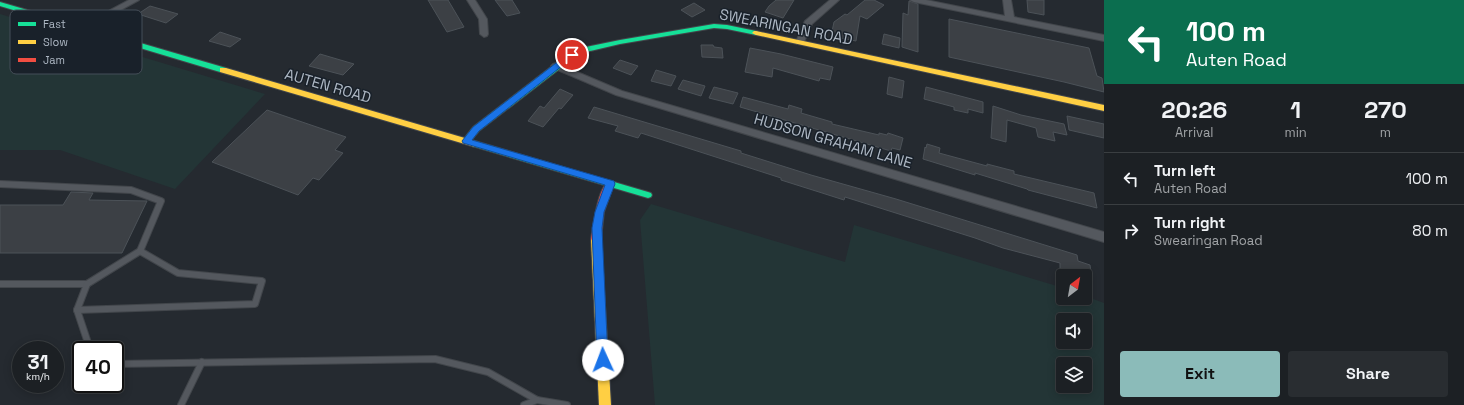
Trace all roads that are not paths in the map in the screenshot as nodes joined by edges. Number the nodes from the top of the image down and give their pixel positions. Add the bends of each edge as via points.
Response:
1 (135, 0) edge
2 (471, 0) edge
3 (835, 0) edge
4 (914, 0) edge
5 (1007, 0) edge
6 (0, 4) edge
7 (20, 10) edge
8 (116, 10) edge
9 (1010, 19) junction
10 (484, 34) dead end
11 (1104, 38) edge
12 (800, 42) junction
13 (142, 46) edge
14 (556, 66) junction
15 (1104, 108) edge
16 (466, 141) junction
17 (0, 184) edge
18 (610, 184) junction
19 (648, 194) dead end
20 (1104, 237) edge
21 (140, 251) junction
22 (0, 284) edge
23 (87, 284) junction
24 (76, 310) junction
25 (87, 341) edge
26 (202, 362) junction
27 (124, 364) edge
28 (537, 400) junction
29 (181, 405) edge
30 (524, 405) edge
31 (567, 405) edge
32 (605, 405) edge

1 - 8 street
2 - 10 street via 483,19
3 - 12 street via 808,23
4 - 9 street
5 - 9 street
6 - 7 street, AUTEN ROAD
9 - 11 street
12 - 14 street, SWEARINGAN ROAD via 714,26 596,46 572,55
12 - 15 street, SWEARINGAN ROAD
13 - 16 street, AUTEN ROAD
14 - 16 street, SWEARINGAN ROAD via 476,129
14 - 20 street, HUDSON GRAHAM LANE via 619,93
16 - 18 street, AUTEN ROAD
17 - 21 lane via 131,190 161,202
18 - 19 street, AUTEN ROAD
18 - 32 street via 599,212 597,234
21 - 23 lane
21 - 24 lane via 178,273 262,281 255,304
22 - 23 lane
23 - 24 lane
24 - 25 lane
26 - 27 lane
26 - 28 lane via 435,359 488,372
26 - 29 lane
28 - 30 lane
28 - 31 lane

